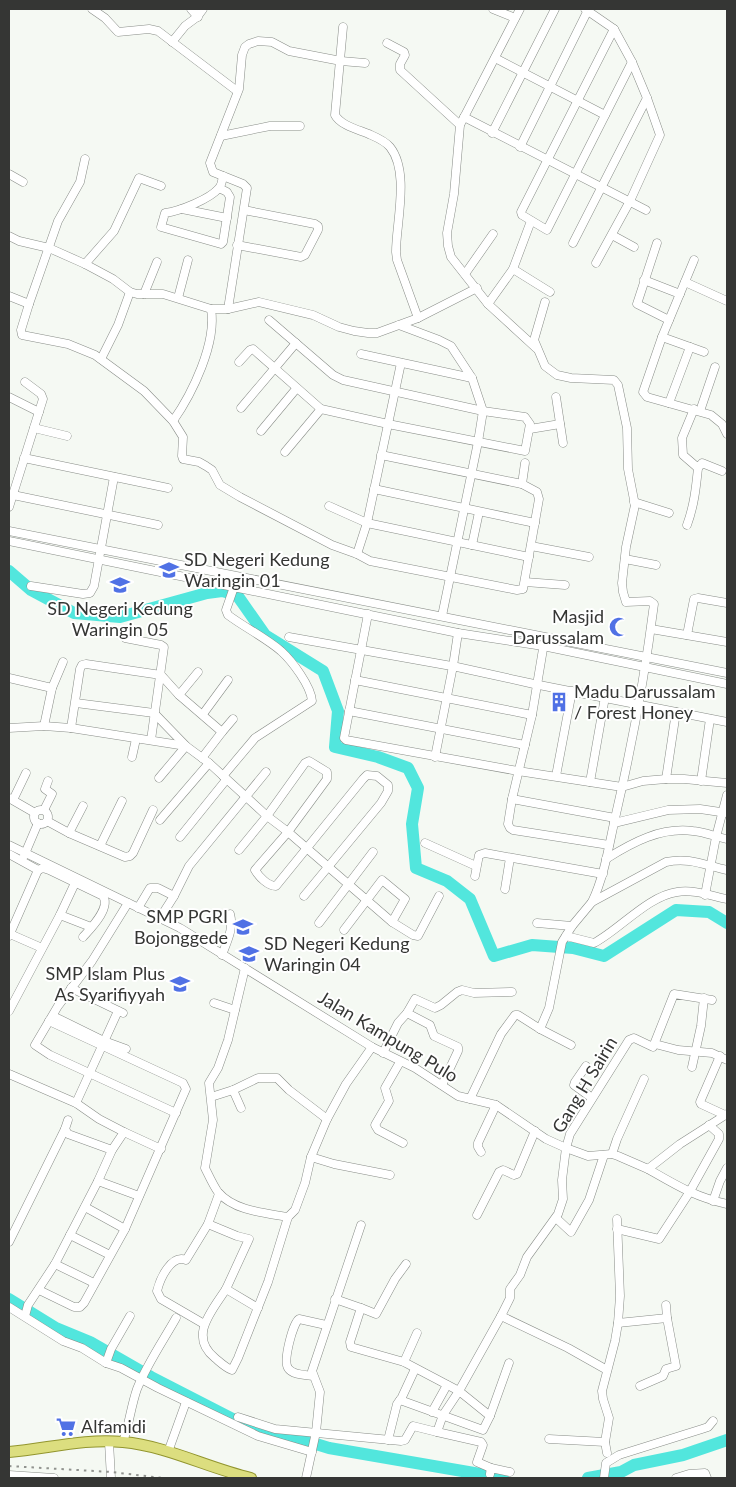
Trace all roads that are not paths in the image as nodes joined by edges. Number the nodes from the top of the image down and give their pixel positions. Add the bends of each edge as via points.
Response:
1 (92, 9) edge
2 (191, 9) edge
3 (203, 9) edge
4 (493, 9) edge
5 (520, 9) edge
6 (555, 9) edge
7 (587, 10) edge
8 (198, 17) junction
9 (515, 18) junction
10 (343, 27) dead end
11 (614, 29) junction
12 (172, 42) junction
13 (387, 43) dead end
14 (495, 58) junction
15 (341, 61) junction
16 (632, 62) junction
17 (365, 63) dead end
18 (523, 73) junction
19 (550, 86) junction
20 (237, 91) junction
21 (647, 98) junction
22 (578, 101) junction
23 (605, 115) junction
24 (462, 121) junction
25 (300, 126) dead end
26 (492, 133) junction
27 (221, 136) junction
28 (520, 146) junction
29 (85, 160) dead end
30 (547, 160) junction
31 (9, 174) edge
32 (575, 175) junction
33 (223, 176) junction
34 (23, 182) dead end
35 (161, 186) dead end
36 (603, 187) junction
37 (219, 188) junction
38 (630, 201) junction
39 (182, 209) junction
40 (244, 210) junction
41 (646, 210) dead end
42 (227, 218) junction
43 (531, 221) junction
44 (493, 234) dead end
45 (612, 235) junction
46 (9, 236) edge
47 (573, 243) dead end
48 (657, 243) dead end
49 (237, 245) junction
50 (634, 247) dead end
51 (49, 248) junction
52 (188, 260) dead end
53 (694, 260) dead end
54 (157, 262) dead end
55 (596, 263) dead end
56 (85, 264) junction
57 (513, 269) junction
58 (464, 274) junction
59 (644, 280) junction
60 (685, 282) junction
61 (477, 288) junction
62 (130, 292) junction
63 (550, 292) dead end
64 (144, 294) junction
65 (680, 294) junction
66 (9, 296) edge
67 (178, 298) junction
68 (727, 301) edge
69 (545, 302) dead end
70 (29, 304) junction
71 (488, 304) junction
72 (228, 308) junction
73 (211, 309) junction
74 (418, 318) junction
75 (269, 320) dead end
76 (669, 320) junction
77 (399, 325) junction
78 (662, 337) junction
79 (296, 343) junction
80 (690, 347) junction
81 (537, 350) junction
82 (704, 352) dead end
83 (361, 354) dead end
84 (101, 359) junction
85 (239, 362) dead end
86 (401, 363) junction
87 (715, 368) dead end
88 (275, 369) junction
89 (472, 378) junction
90 (25, 382) dead end
91 (296, 389) junction
92 (395, 392) junction
93 (556, 396) dead end
94 (9, 398) edge
95 (669, 403) junction
96 (241, 408) dead end
97 (321, 410) junction
98 (697, 410) junction
99 (483, 411) junction
100 (39, 412) junction
101 (172, 420) junction
102 (388, 424) junction
103 (560, 424) junction
104 (34, 428) junction
105 (726, 428) edge
106 (530, 429) junction
107 (261, 431) dead end
108 (67, 436) dead end
109 (478, 442) junction
110 (563, 443) dead end
111 (284, 452) dead end
112 (381, 455) junction
113 (24, 458) junction
114 (525, 463) dead end
115 (698, 468) junction
116 (722, 471) dead end
117 (472, 474) junction
118 (114, 477) junction
119 (522, 484) junction
120 (168, 488) dead end
121 (374, 489) junction
122 (12, 490) edge
123 (634, 502) junction
124 (328, 506) dead end
125 (9, 507) edge
126 (464, 508) junction
127 (479, 512) junction
128 (669, 513) dead end
129 (106, 514) junction
130 (367, 523) junction
131 (535, 523) junction
132 (158, 525) dead end
133 (687, 525) dead end
134 (9, 531) edge
135 (9, 541) edge
136 (457, 542) junction
137 (472, 545) junction
138 (531, 546) junction
139 (100, 548) junction
140 (357, 554) junction
141 (529, 557) junction
142 (589, 557) dead end
143 (625, 559) junction
144 (98, 560) junction
145 (656, 565) dead end
146 (450, 576) junction
147 (243, 577) junction
148 (525, 582) junction
149 (565, 585) dead end
150 (31, 586) dead end
151 (234, 591) junction
152 (326, 594) junction
153 (727, 603) edge
154 (324, 606) junction
155 (394, 607) junction
156 (368, 614) junction
157 (442, 616) junction
158 (393, 618) junction
159 (651, 629) junction
160 (458, 632) junction
161 (687, 635) junction
162 (545, 636) junction
163 (289, 637) dead end
164 (125, 638) dead end
165 (727, 642) edge
166 (543, 646) junction
167 (361, 650) junction
168 (646, 656) junction
169 (63, 662) dead end
170 (453, 666) junction
171 (645, 667) junction
172 (198, 672) dead end
173 (727, 673) edge
174 (161, 675) junction
175 (9, 678) edge
176 (228, 680) dead end
177 (355, 680) junction
178 (727, 684) edge
179 (538, 685) junction
180 (52, 688) junction
181 (572, 691) junction
182 (179, 696) junction
183 (605, 697) junction
184 (447, 698) junction
185 (76, 703) junction
186 (638, 704) junction
187 (349, 711) junction
188 (676, 712) junction
189 (154, 713) junction
190 (203, 714) junction
191 (532, 715) junction
192 (233, 719) dead end
193 (710, 719) junction
194 (727, 722) edge
195 (44, 726) junction
196 (9, 728) edge
197 (71, 728) junction
198 (440, 729) junction
199 (222, 732) junction
200 (136, 739) junction
201 (151, 740) junction
202 (525, 745) junction
203 (186, 746) junction
204 (132, 757) dead end
205 (434, 757) junction
206 (202, 758) junction
207 (209, 763) junction
208 (518, 771) junction
209 (266, 772) dead end
210 (26, 773) dead end
211 (556, 776) junction
212 (159, 778) dead end
213 (225, 778) junction
214 (666, 779) junction
215 (48, 781) dead end
216 (701, 781) junction
217 (590, 782) junction
218 (727, 783) edge
219 (622, 787) junction
220 (727, 795) edge
221 (246, 797) junction
222 (11, 799) edge
223 (512, 799) junction
224 (122, 801) dead end
225 (83, 806) dead end
226 (44, 810) junction
227 (153, 810) dead end
228 (725, 812) edge
229 (35, 813) junction
230 (267, 816) junction
231 (160, 820) dead end
232 (47, 821) junction
233 (615, 821) junction
234 (38, 823) junction
235 (288, 832) junction
236 (69, 833) junction
237 (180, 837) dead end
238 (716, 837) junction
239 (727, 839) edge
240 (425, 844) dead end
241 (9, 845) edge
242 (609, 845) junction
243 (100, 846) junction
244 (306, 848) junction
245 (239, 850) dead end
246 (25, 852) junction
247 (372, 852) dead end
248 (9, 854) edge
249 (510, 858) junction
250 (606, 859) junction
251 (21, 861) junction
252 (476, 866) junction
253 (710, 866) junction
254 (329, 868) junction
255 (38, 870) junction
256 (727, 870) edge
257 (603, 874) junction
258 (475, 876) dead end
259 (75, 883) junction
260 (347, 884) junction
261 (505, 888) dead end
262 (704, 895) junction
263 (174, 896) junction
264 (304, 896) dead end
265 (439, 896) dead end
266 (366, 899) junction
267 (727, 899) edge
268 (592, 902) junction
269 (128, 903) junction
270 (138, 908) junction
271 (230, 914) dead end
272 (60, 915) junction
273 (160, 918) junction
274 (392, 922) junction
275 (319, 923) dead end
276 (537, 923) dead end
277 (572, 926) junction
278 (91, 927) junction
279 (344, 930) dead end
280 (9, 935) edge
281 (83, 937) dead end
282 (564, 939) junction
283 (42, 948) junction
284 (222, 955) junction
285 (245, 968) junction
286 (71, 988) junction
287 (512, 992) dead end
288 (214, 1002) dead end
289 (235, 1010) junction
290 (9, 1011) edge
291 (407, 1013) junction
292 (51, 1019) junction
293 (540, 1029) junction
294 (103, 1044) junction
295 (655, 1044) junction
296 (571, 1045) dead end
297 (372, 1047) junction
298 (126, 1049) dead end
299 (695, 1051) junction
300 (382, 1053) junction
301 (723, 1058) edge
302 (400, 1062) junction
303 (586, 1066) dead end
304 (692, 1067) dead end
305 (9, 1074) edge
306 (90, 1074) junction
307 (644, 1080) dead end
308 (442, 1085) junction
309 (233, 1090) junction
310 (211, 1097) junction
311 (592, 1098) junction
312 (470, 1099) junction
313 (76, 1103) junction
314 (496, 1105) junction
315 (240, 1108) dead end
316 (176, 1113) junction
317 (726, 1115) edge
318 (327, 1119) junction
319 (68, 1120) dead end
320 (709, 1125) junction
321 (65, 1129) junction
322 (535, 1131) junction
323 (124, 1132) junction
324 (403, 1143) dead end
325 (566, 1148) junction
326 (161, 1149) junction
327 (112, 1150) junction
328 (480, 1152) dead end
329 (608, 1155) junction
330 (311, 1157) junction
331 (727, 1168) edge
332 (648, 1170) junction
333 (390, 1175) dead end
334 (98, 1181) junction
335 (689, 1193) junction
336 (219, 1194) junction
337 (139, 1196) junction
338 (713, 1201) junction
339 (727, 1204) edge
340 (84, 1207) junction
341 (478, 1215) dead end
342 (288, 1217) junction
343 (556, 1218) junction
344 (617, 1219) dead end
345 (208, 1224) junction
346 (360, 1225) dead end
347 (125, 1229) junction
348 (617, 1229) junction
349 (70, 1235) junction
350 (9, 1242) edge
351 (110, 1255) junction
352 (55, 1264) junction
353 (406, 1264) dead end
354 (94, 1283) junction
355 (226, 1289) junction
356 (40, 1290) junction
357 (335, 1299) junction
358 (666, 1305) dead end
359 (9, 1307) edge
360 (258, 1308) junction
361 (361, 1308) junction
362 (26, 1311) junction
363 (130, 1316) dead end
364 (501, 1316) junction
365 (176, 1318) dead end
366 (667, 1318) junction
367 (618, 1323) junction
368 (204, 1324) junction
369 (326, 1326) junction
370 (417, 1333) dead end
371 (108, 1356) junction
372 (404, 1362) junction
373 (508, 1364) dead end
374 (415, 1369) junction
375 (607, 1370) junction
376 (143, 1375) junction
377 (313, 1376) junction
378 (447, 1385) junction
379 (640, 1386) dead end
380 (459, 1391) junction
381 (400, 1400) junction
382 (186, 1402) junction
383 (432, 1412) junction
384 (443, 1415) junction
385 (490, 1416) junction
386 (238, 1417) dead end
387 (713, 1421) dead end
388 (483, 1430) junction
389 (437, 1432) junction
390 (316, 1433) junction
391 (550, 1439) dead end
392 (388, 1440) junction
393 (109, 1442) junction
394 (123, 1442) junction
395 (479, 1442) junction
396 (605, 1442) junction
397 (313, 1449) junction
398 (9, 1452) edge
399 (168, 1452) junction
400 (607, 1453) dead end
401 (510, 1472) dead end
402 (9, 1475) edge
403 (54, 1478) edge
404 (111, 1478) edge
405 (251, 1478) edge
406 (306, 1478) edge
407 (604, 1478) edge
408 (676, 1478) edge
409 (707, 1478) edge

1 - 12 street via 118,32 154,30
2 - 8 street
3 - 8 street
4 - 9 street
5 - 9 street
6 - 18 street
7 - 11 street
7 - 19 street
8 - 12 street via 185,26
9 - 14 street
10 - 15 street
11 - 16 street
11 - 22 street
12 - 20 street
13 - 24 street via 404,52 400,70
14 - 18 street
14 - 24 street
15 - 17 street
15 - 20 street via 289,51 272,42 253,42 245,47 242,55
15 - 74 street via 334,111 337,118 386,142 398,164 397,260
16 - 21 street
16 - 23 street
18 - 19 street
18 - 26 street
19 - 22 street
19 - 28 street
20 - 27 street
21 - 36 street
21 - 38 street via 660,137
22 - 23 street
22 - 30 street
23 - 32 street
24 - 26 street
24 - 58 street via 447,233 451,257
25 - 27 street via 270,126
26 - 28 street
27 - 33 street via 210,165 213,172
28 - 30 street
29 - 51 street via 80,182 61,214
30 - 32 street
30 - 43 street via 522,212
31 - 34 street
32 - 36 street
32 - 43 street via 547,230
33 - 37 street
33 - 40 street via 247,186
35 - 56 street via 139,178 114,231
36 - 38 street
36 - 47 street
37 - 39 street
37 - 42 street via 230,197
38 - 41 street
38 - 45 street
39 - 42 street
39 - 42 street via 165,213 161,227 221,244
40 - 49 street
40 - 49 street via 315,224 318,230 306,255 301,257
43 - 57 street
44 - 58 street
45 - 50 street
45 - 55 street
46 - 51 street
48 - 59 street
49 - 72 street
51 - 56 street
51 - 70 street
52 - 67 street
53 - 60 street
54 - 64 street
56 - 62 street
57 - 63 street
57 - 71 street
58 - 61 street
59 - 65 street
59 - 76 street via 637,304
60 - 65 street
60 - 68 street
61 - 71 street
61 - 74 street
62 - 64 street
62 - 84 street
64 - 67 street
65 - 76 street
66 - 70 street
67 - 73 street
69 - 81 street via 534,340
70 - 84 street via 22,335 76,346
71 - 81 street
72 - 73 street
72 - 77 street via 259,302 368,333
73 - 101 street via 213,325 206,355 186,401
74 - 77 street
75 - 79 street
76 - 78 street
77 - 89 street via 451,346
78 - 80 street
78 - 95 street via 643,392 647,397
79 - 88 street
79 - 92 street via 338,378
80 - 82 street
80 - 95 street
81 - 123 street via 545,366 557,375 614,380 618,385 627,428 628,469
83 - 86 street
84 - 101 street via 144,391
85 - 88 street via 253,350
86 - 89 street
86 - 92 street
87 - 98 street
88 - 91 street
88 - 96 street
89 - 99 street
90 - 100 street via 43,397
91 - 97 street
91 - 107 street
92 - 99 street
92 - 102 street
93 - 103 street
94 - 100 street
95 - 98 street
97 - 102 street
97 - 111 street
98 - 105 street via 716,417
98 - 115 street via 682,438 683,455
99 - 106 street via 525,417
99 - 109 street
100 - 104 street
101 - 140 street via 183,437 183,459 206,466 220,484 240,497
102 - 109 street
102 - 112 street
103 - 106 street
103 - 110 street
104 - 108 street
104 - 113 street
106 - 109 street via 525,451
109 - 117 street
112 - 117 street
112 - 121 street
113 - 118 street
113 - 122 street
114 - 119 street
115 - 116 street via 702,463
115 - 133 street
117 - 119 street
117 - 126 street
118 - 120 street
118 - 129 street
119 - 131 street via 539,496
121 - 126 street
121 - 130 street
122 - 125 street
122 - 129 street
123 - 128 street
123 - 143 street
124 - 130 street
126 - 127 street
126 - 136 street
127 - 131 street
127 - 137 street
129 - 132 street
129 - 139 street
130 - 136 street
130 - 140 street
131 - 138 street
134 - 139 street
135 - 144 street
136 - 137 street
136 - 146 street
137 - 141 street
138 - 141 street
138 - 142 street
139 - 144 street
139 - 147 street
140 - 146 street via 378,563
141 - 148 street
143 - 145 street
143 - 159 street via 624,596 628,602 653,602
144 - 150 street via 90,593
144 - 151 street
146 - 148 street via 517,590 523,589
146 - 157 street
147 - 151 street
147 - 152 street
148 - 149 street
151 - 154 street
151 - 213 street via 226,610 228,615 281,651 304,679 312,701 256,738
152 - 154 street
152 - 155 street
153 - 161 street via 694,599
154 - 156 street
155 - 157 street
155 - 158 street
156 - 158 street
156 - 167 street
157 - 162 street
158 - 160 street
159 - 161 street
159 - 168 street
160 - 166 street
160 - 170 street
161 - 165 street
162 - 166 street
162 - 168 street
163 - 167 street
164 - 174 street via 164,646
166 - 171 street
166 - 179 street
167 - 170 street
167 - 177 street
168 - 171 street
168 - 173 street
169 - 180 street
170 - 179 street
170 - 184 street
171 - 178 street
171 - 186 street
172 - 182 street
174 - 182 street
174 - 185 street via 82,665
174 - 189 street
175 - 180 street
176 - 190 street
177 - 184 street
177 - 187 street
179 - 181 street
179 - 191 street
180 - 195 street
181 - 183 street
181 - 211 street
182 - 190 street
183 - 186 street
183 - 217 street
184 - 191 street
184 - 198 street
185 - 189 street
185 - 197 street
186 - 188 street
186 - 219 street
187 - 198 street
187 - 205 street via 346,740
188 - 193 street
188 - 214 street
189 - 201 street
189 - 203 street
190 - 199 street
191 - 202 street
192 - 199 street
193 - 194 street
193 - 216 street
195 - 196 street
195 - 197 street
197 - 200 street
198 - 202 street
198 - 205 street
199 - 206 street
200 - 201 street
200 - 204 street
201 - 203 street
202 - 208 street
203 - 206 street
203 - 212 street
205 - 208 street
206 - 207 street
207 - 213 street
207 - 231 street
208 - 211 street
208 - 223 street
209 - 221 street
210 - 222 street
211 - 217 street
213 - 221 street
213 - 237 street
214 - 216 street
214 - 219 street
215 - 226 street via 45,789 52,794
216 - 218 street
217 - 219 street
219 - 233 street
220 - 228 street
221 - 230 street
221 - 263 street via 189,866
222 - 229 street
223 - 233 street
223 - 242 street via 508,824 513,830
224 - 243 street
225 - 236 street
226 - 229 street
226 - 232 street via 48,815
227 - 243 street via 130,856 125,857
228 - 233 street via 668,810
228 - 238 street
229 - 234 street via 34,819
230 - 235 street
230 - 235 street via 305,763 317,764 327,772 328,780
230 - 245 street
232 - 234 street
232 - 236 street
233 - 242 street
234 - 246 street
235 - 244 street
235 - 244 street via 255,870 271,886 276,886
236 - 243 street
238 - 239 street
238 - 250 street via 694,831 661,832 633,842
238 - 253 street
240 - 252 street
241 - 246 street, Jalan Kampung Pulo
242 - 250 street
244 - 254 street
244 - 254 street via 367,775 377,776 388,785 381,803
246 - 251 street
246 - 269 street, Jalan Kampung Pulo
247 - 260 street
248 - 251 street
249 - 252 street via 483,853
249 - 257 street
249 - 261 street
250 - 257 street
251 - 255 street
252 - 258 street
253 - 256 street
253 - 262 street
253 - 268 street via 686,860 666,862
254 - 260 street
254 - 264 street
255 - 259 street via 49,870
255 - 280 street
257 - 268 street
259 - 272 street
259 - 278 street via 105,899 104,908
260 - 266 street
260 - 275 street
262 - 267 street
262 - 282 street via 670,894 636,912 594,943
263 - 270 street via 158,888 150,888
263 - 273 street
265 - 274 street via 418,936
266 - 274 street
266 - 274 street via 382,880 407,896
266 - 279 street
268 - 277 street
269 - 270 street, Jalan Kampung Pulo
269 - 286 street
270 - 273 street, Jalan Kampung Pulo
271 - 284 street via 230,933
272 - 278 street
272 - 283 street
273 - 284 street, Jalan Kampung Pulo
276 - 277 street
277 - 282 street
278 - 281 street
280 - 283 street
282 - 293 street via 549,1008
283 - 290 street
284 - 285 street, Jalan Kampung Pulo
285 - 289 street
285 - 297 street, Jalan Kampung Pulo
286 - 292 street
286 - 294 street via 120,1012
287 - 291 street via 474,993 462,990 435,1008 414,999
288 - 289 street
289 - 310 street via 228,1040 211,1078
291 - 300 street
291 - 308 street via 430,1025 434,1036 458,1048
292 - 294 street
292 - 306 street via 35,1043 36,1047
293 - 296 street
293 - 312 street via 515,1015 501,1034
294 - 298 street
294 - 306 street
294 - 316 street via 183,1083 186,1089
295 - 299 street
295 - 299 street via 674,994 708,999
295 - 311 street, Gang H Sairin via 651,1047 634,1038 629,1040
297 - 300 street, Jalan Kampung Pulo
297 - 318 street
299 - 301 street
299 - 304 street
300 - 302 street, Jalan Kampung Pulo
301 - 317 street via 700,1102
302 - 308 street, Jalan Kampung Pulo
302 - 324 street via 385,1088 389,1101 375,1126
303 - 311 street via 574,1086
305 - 313 street
306 - 313 street
306 - 316 street
307 - 329 street
308 - 312 street, Jalan Kampung Pulo via 458,1096
309 - 310 street
309 - 315 street
309 - 318 street via 258,1078 277,1078
310 - 336 street via 213,1120 204,1168
311 - 325 street, Gang H Sairin via 570,1134
312 - 314 street, Jalan Kampung Pulo
313 - 323 street
314 - 322 street, Jalan Kampung Pulo
314 - 328 street via 478,1143
316 - 326 street
317 - 320 street
318 - 330 street
319 - 321 street
320 - 332 street
320 - 335 street via 720,1137
321 - 327 street via 68,1134
321 - 350 street
322 - 325 street, Jalan Kampung Pulo
322 - 341 street via 517,1174 499,1172
323 - 326 street
323 - 327 street
325 - 329 street, Jalan Kampung Pulo via 588,1156
325 - 343 street, Gang H Sairin via 562,1204
326 - 337 street
327 - 334 street
329 - 332 street, Jalan Kampung Pulo via 625,1158
329 - 343 street via 571,1232
330 - 333 street
330 - 342 street via 298,1203
331 - 338 street
332 - 335 street, Jalan Kampung Pulo
334 - 337 street
334 - 340 street
335 - 338 street, Jalan Kampung Pulo
335 - 348 street via 660,1239
336 - 342 street via 245,1208
336 - 345 street
337 - 347 street
338 - 339 street, Jalan Kampung Pulo
340 - 347 street
340 - 349 street
342 - 360 street
343 - 364 street via 530,1252 511,1287 510,1298
344 - 348 street
345 - 355 street via 249,1239
345 - 368 street via 186,1260 178,1258 170,1265 157,1291 161,1300
346 - 357 street
347 - 351 street
348 - 367 street
349 - 351 street
349 - 352 street
351 - 354 street
352 - 354 street
352 - 356 street
353 - 361 street via 376,1314
354 - 356 street via 84,1303 77,1308
355 - 360 street
355 - 368 street
356 - 362 street
357 - 361 street
357 - 369 street
358 - 366 street
359 - 362 street
360 - 368 street via 232,1370 210,1354 202,1334
361 - 372 street via 351,1347
362 - 371 street via 45,1331 63,1341
363 - 371 street
364 - 375 street
364 - 380 street
365 - 376 street
366 - 367 street
366 - 379 street via 676,1366
367 - 375 street
369 - 377 street
369 - 377 street via 299,1319 295,1322 286,1363 294,1373
370 - 372 street
371 - 376 street via 121,1368
372 - 374 street
373 - 385 street
374 - 378 street
374 - 381 street
375 - 396 street via 602,1391 609,1418
376 - 382 street
376 - 394 street
377 - 390 street via 320,1392
378 - 380 street
378 - 383 street
380 - 384 street
380 - 385 street
381 - 383 street
381 - 392 street
382 - 397 street via 258,1436
382 - 399 street
383 - 384 street
384 - 388 street
384 - 389 street
385 - 388 street
386 - 390 street via 266,1427
387 - 407 street via 708,1427 619,1455 606,1463
388 - 395 street
389 - 392 street via 413,1426 403,1441
389 - 395 street
390 - 392 street
390 - 397 street
391 - 396 street
393 - 394 main road
393 - 398 main road via 89,1441
393 - 404 street
394 - 399 main road
395 - 401 street via 482,1445 476,1462 491,1471
396 - 400 street
397 - 406 street
399 - 405 main road
402 - 403 street
408 - 409 street via 706,1473

